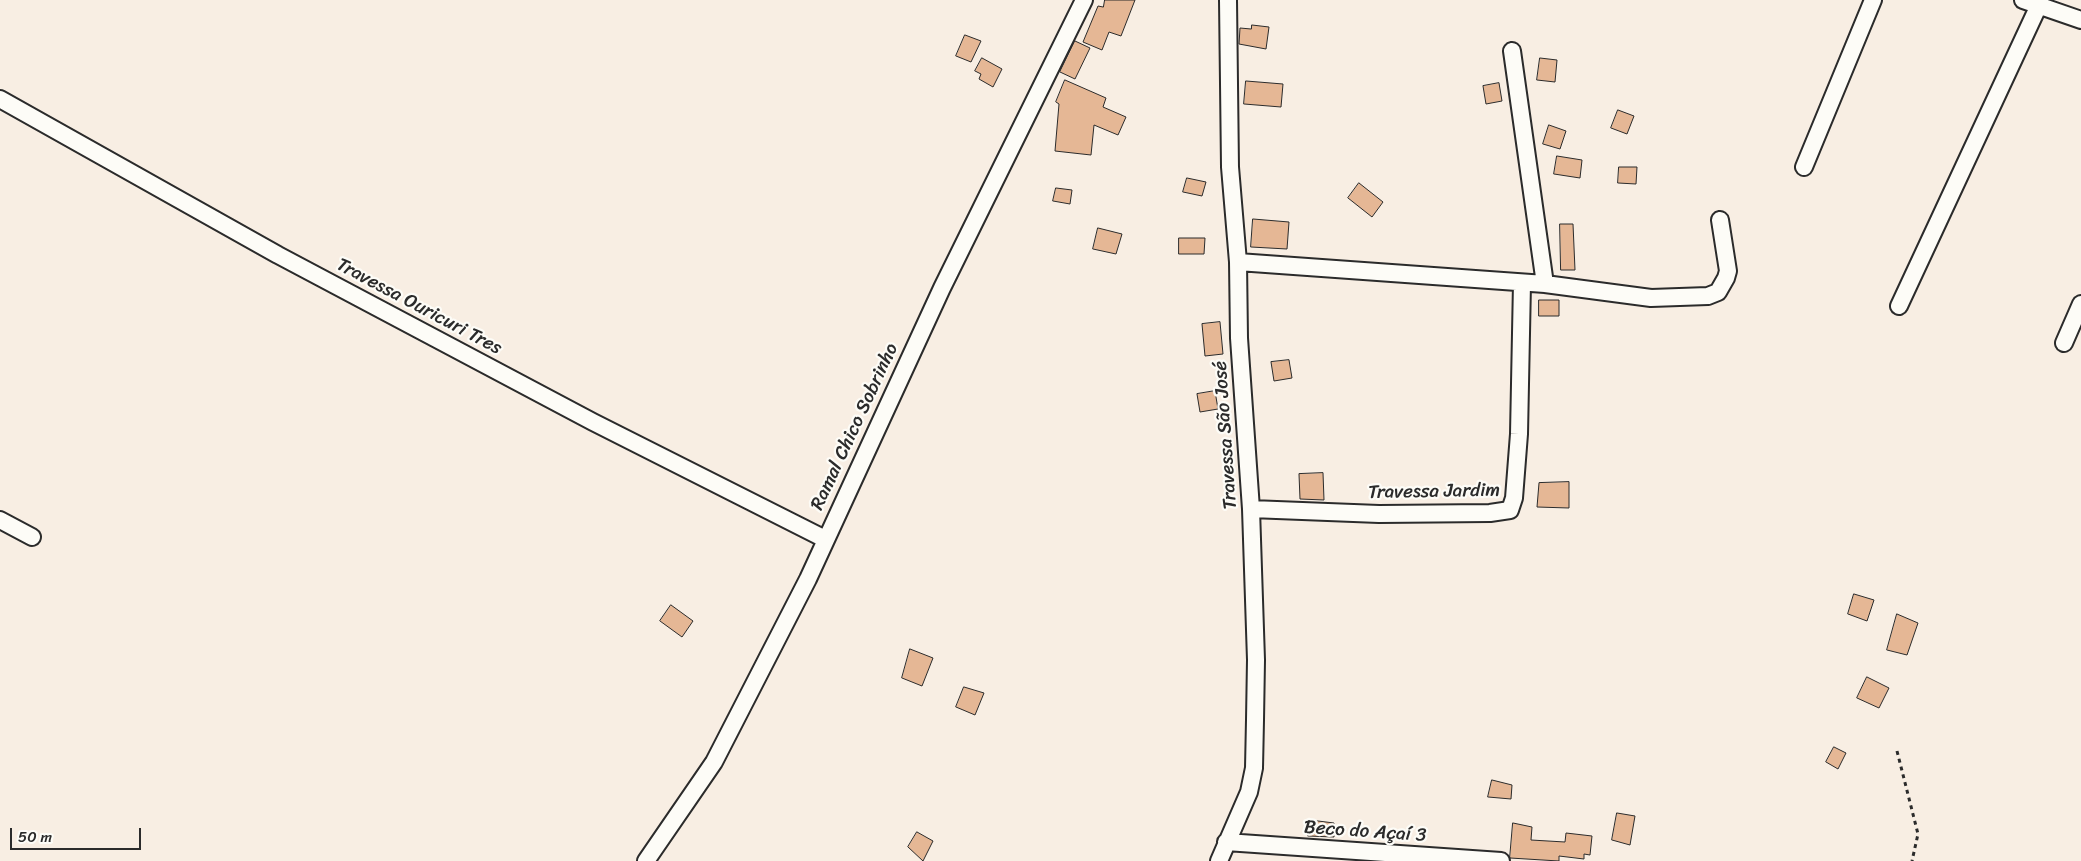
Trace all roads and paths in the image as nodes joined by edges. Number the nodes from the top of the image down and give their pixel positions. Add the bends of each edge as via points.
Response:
1 (1084, 0) edge
2 (1228, 0) edge
3 (1873, 0) edge
4 (2023, 0) edge
5 (2039, 5) junction
6 (2081, 20) edge
7 (1512, 51) dead end
8 (0, 99) edge
9 (1804, 167) dead end
10 (1720, 220) dead end
11 (1238, 262) junction
12 (1522, 283) junction
13 (1545, 284) junction
14 (2081, 304) edge
15 (1900, 306) dead end
16 (2064, 343) dead end
17 (1251, 509) junction
18 (0, 520) edge
19 (32, 537) dead end
20 (825, 539) junction
21 (1897, 751) dead end
22 (1226, 842) junction
23 (646, 861) edge
24 (1219, 861) edge
25 (1502, 861) edge
26 (1912, 861) edge

1 - 20 street, Ramal Chico Sobrinho via 942,288
2 - 11 street, Travessa São José via 1230,167
3 - 9 street
4 - 5 street
5 - 6 street
5 - 15 street
7 - 13 street
8 - 20 street, Travessa Ouricuri Tres via 278,255 575,413
10 - 13 street via 1728,271 1723,286 1708,296 1651,298
11 - 12 street
11 - 17 street, Travessa São José via 1239,338
12 - 13 street
12 - 17 street, Travessa Jardim via 1519,434 1514,498 1510,510 1379,514
14 - 16 street
17 - 22 street, Travessa São José via 1256,660 1254,768 1249,792
18 - 19 street
20 - 23 street, Ramal Chico Sobrinho via 808,580 714,762
21 - 26 path via 1918,834
22 - 24 street, Travessa São José
22 - 25 street, Beco do Açaí 3

